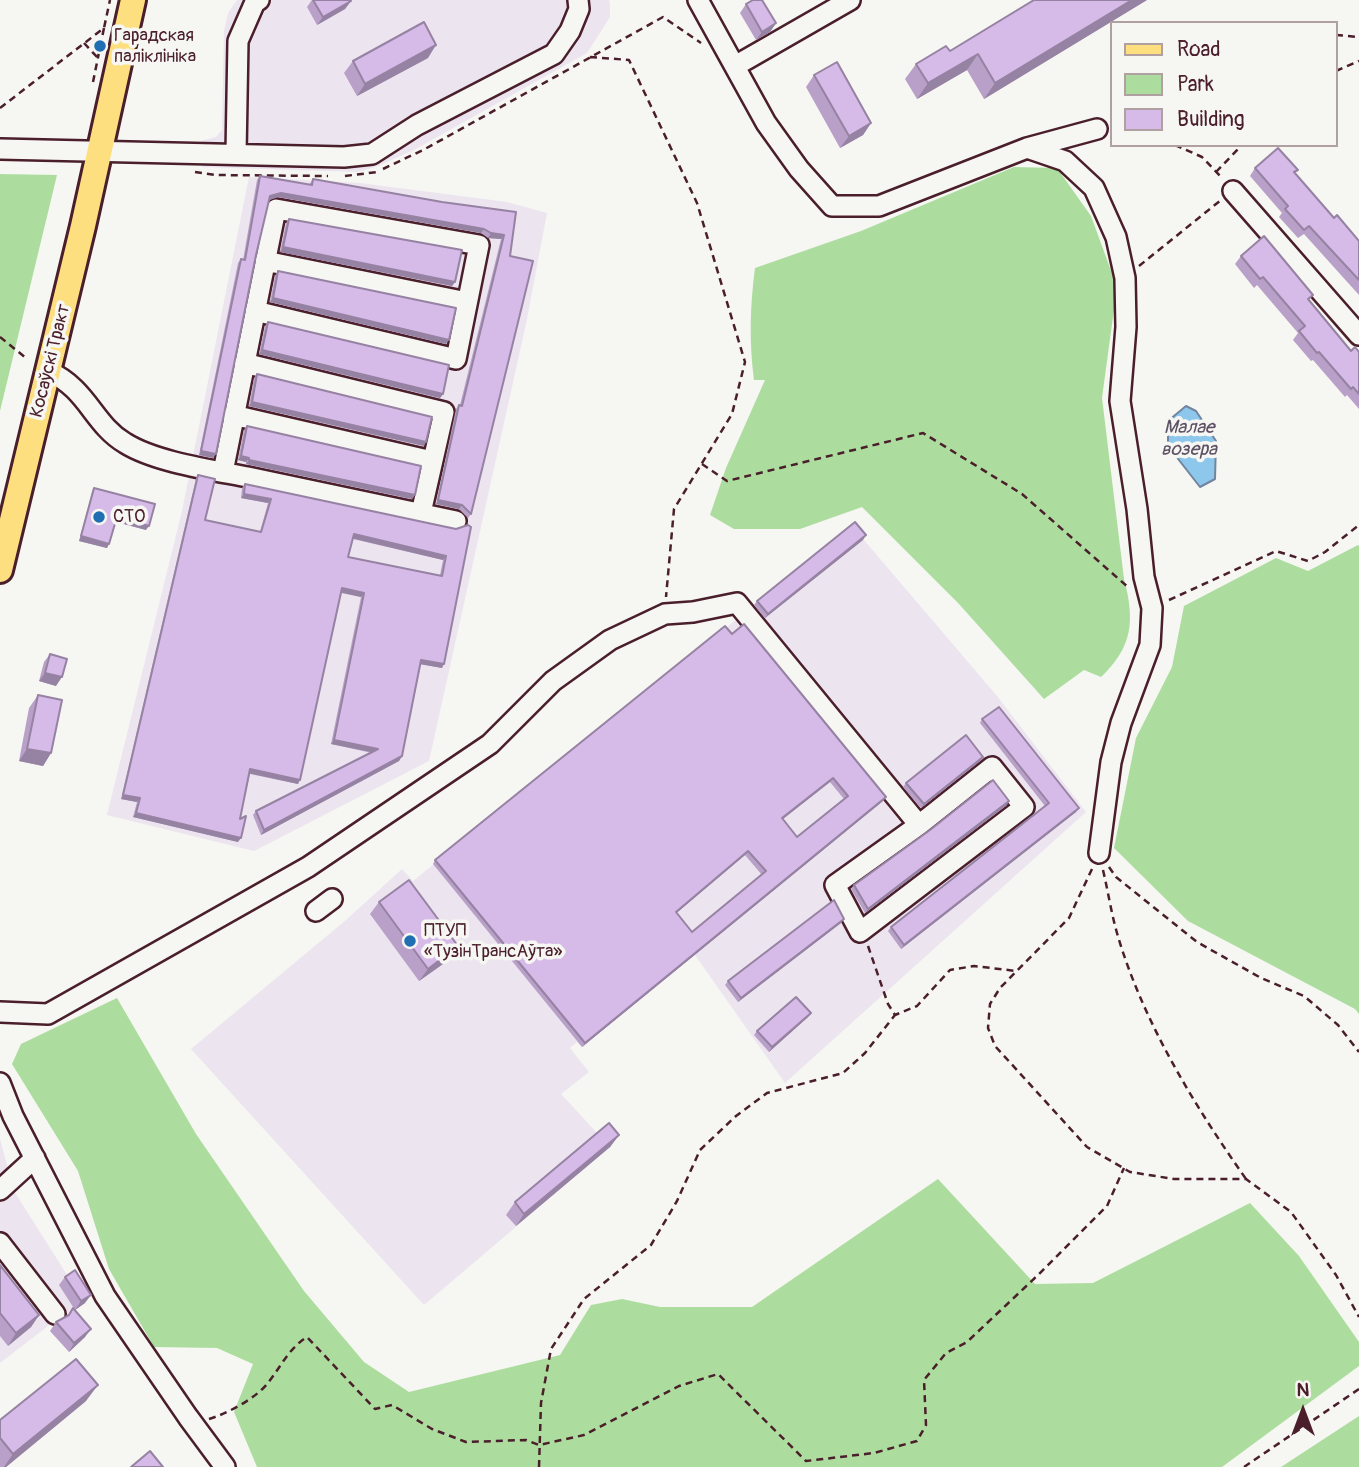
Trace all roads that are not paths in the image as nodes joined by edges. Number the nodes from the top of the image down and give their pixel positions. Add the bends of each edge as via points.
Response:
1 (133, 0) edge
2 (259, 0) edge
3 (578, 0) edge
4 (698, 0) edge
5 (850, 0) edge
6 (735, 66) junction
7 (1097, 129) dead end
8 (1027, 148) junction
9 (0, 149) edge
10 (99, 151) junction
11 (236, 154) junction
12 (1233, 191) road end
13 (265, 261) junction
14 (467, 302) junction
15 (255, 311) junction
16 (1359, 335) edge
17 (244, 363) junction
18 (48, 371) junction
19 (233, 415) junction
20 (432, 461) junction
21 (223, 472) junction
22 (421, 513) junction
23 (456, 521) dead end
24 (0, 570) edge
25 (919, 825) junction
26 (1100, 853) road end
27 (332, 899) dead end
28 (316, 911) dead end
29 (0, 1012) edge
30 (0, 1083) edge
31 (35, 1158) junction
32 (0, 1190) edge
33 (0, 1243) edge
34 (55, 1314) dead end
35 (225, 1467) edge

1 - 10 main road, Косаўскі Тракт via 99,100
2 - 11 street via 238,41
3 - 11 street via 575,20 554,54 417,125 372,154
4 - 6 street
5 - 6 street
6 - 8 street via 766,123 832,206 879,206
7 - 8 street
8 - 26 street via 1065,162 1094,188 1116,237 1125,278 1120,401 1152,608 1150,645 1111,762
9 - 10 street
10 - 11 street
10 - 18 main road, Косаўскі Тракт
12 - 16 street
13 - 14 street
13 - 14 street via 276,209 479,245
13 - 15 street
14 - 15 street via 456,359
15 - 17 street
17 - 19 street
17 - 20 street via 444,412
18 - 21 street via 78,391 123,442 149,454
18 - 24 main road, Косаўскі Тракт
19 - 20 street
19 - 21 street
20 - 22 street
21 - 22 street
22 - 23 street
25 - 25 street via 992,767 1024,807 860,932 835,886
25 - 29 street via 737,603 665,614 610,640 554,681 489,744 308,867 48,1014
27 - 28 street
30 - 31 street
31 - 32 street
31 - 35 street via 105,1296
33 - 34 street

